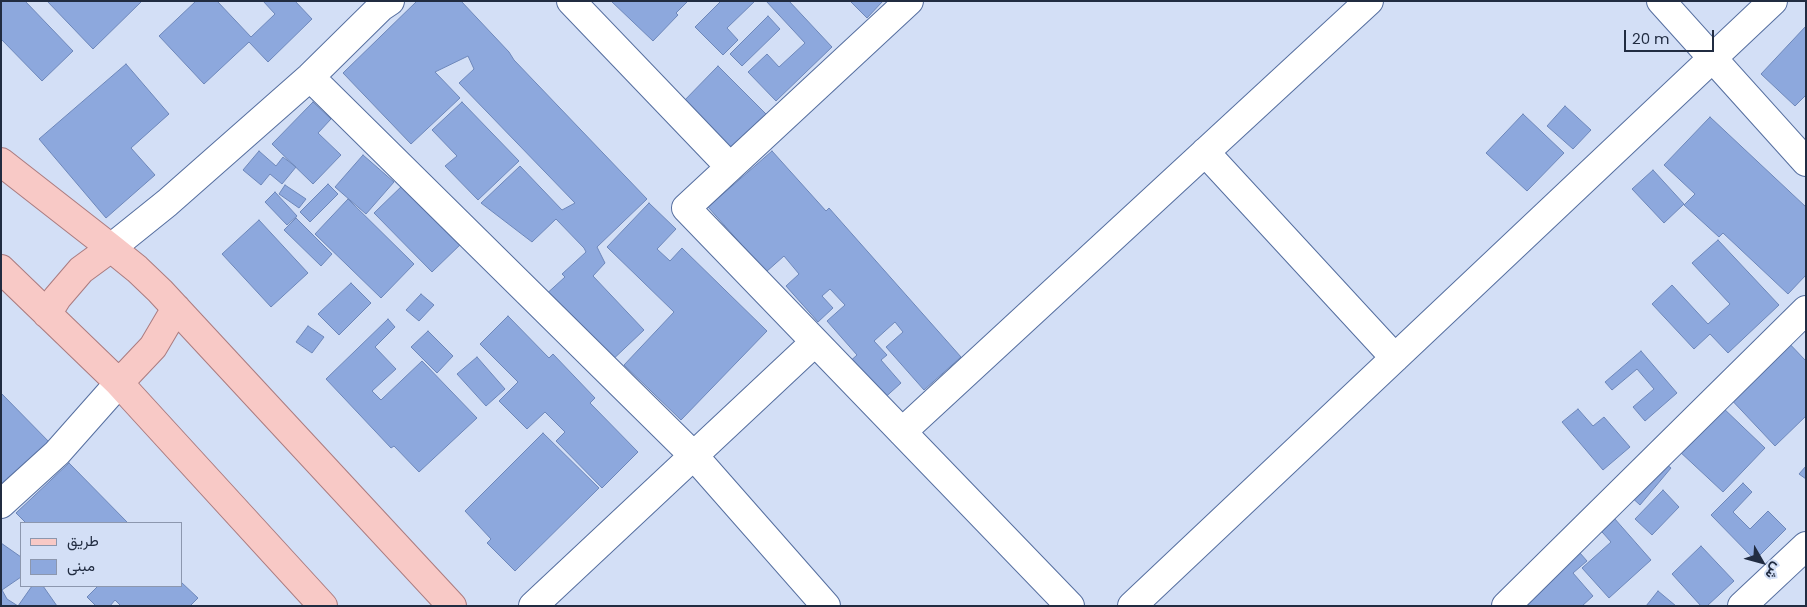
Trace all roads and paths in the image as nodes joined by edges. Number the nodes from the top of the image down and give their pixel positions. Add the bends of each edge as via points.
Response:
1 (571, 1) edge
2 (909, 1) edge
3 (1369, 1) edge
4 (1661, 1) edge
5 (1773, 1) edge
6 (382, 3) edge
7 (1712, 59) junction
8 (310, 77) junction
9 (1205, 152) junction
10 (1, 162) edge
11 (1806, 162) edge
12 (730, 167) junction
13 (111, 248) junction
14 (1, 269) edge
15 (176, 308) junction
16 (1806, 310) edge
17 (47, 314) junction
18 (816, 342) junction
19 (1395, 358) junction
20 (119, 383) junction
21 (902, 432) junction
22 (694, 456) junction
23 (1, 504) edge
24 (1806, 546) edge
25 (323, 606) edge
26 (452, 606) edge
27 (533, 606) edge
28 (826, 606) edge
29 (1070, 606) edge
30 (1132, 606) edge
31 (1506, 606) edge
32 (1742, 606) edge

1 - 12 street
2 - 12 street
3 - 9 street
4 - 7 street
5 - 7 street
6 - 8 street
7 - 11 street
7 - 19 street
8 - 13 street
8 - 22 street
9 - 19 street
9 - 21 street
10 - 13 main road
12 - 18 street via 686,208
13 - 15 main road
13 - 17 main road via 81,270
14 - 17 main road
15 - 20 main road via 153,346
15 - 26 main road
16 - 31 street
17 - 20 main road
18 - 21 street
18 - 22 street
19 - 30 street
20 - 23 street via 57,453
20 - 25 main road
21 - 29 street
22 - 27 street
22 - 28 street
24 - 32 street

